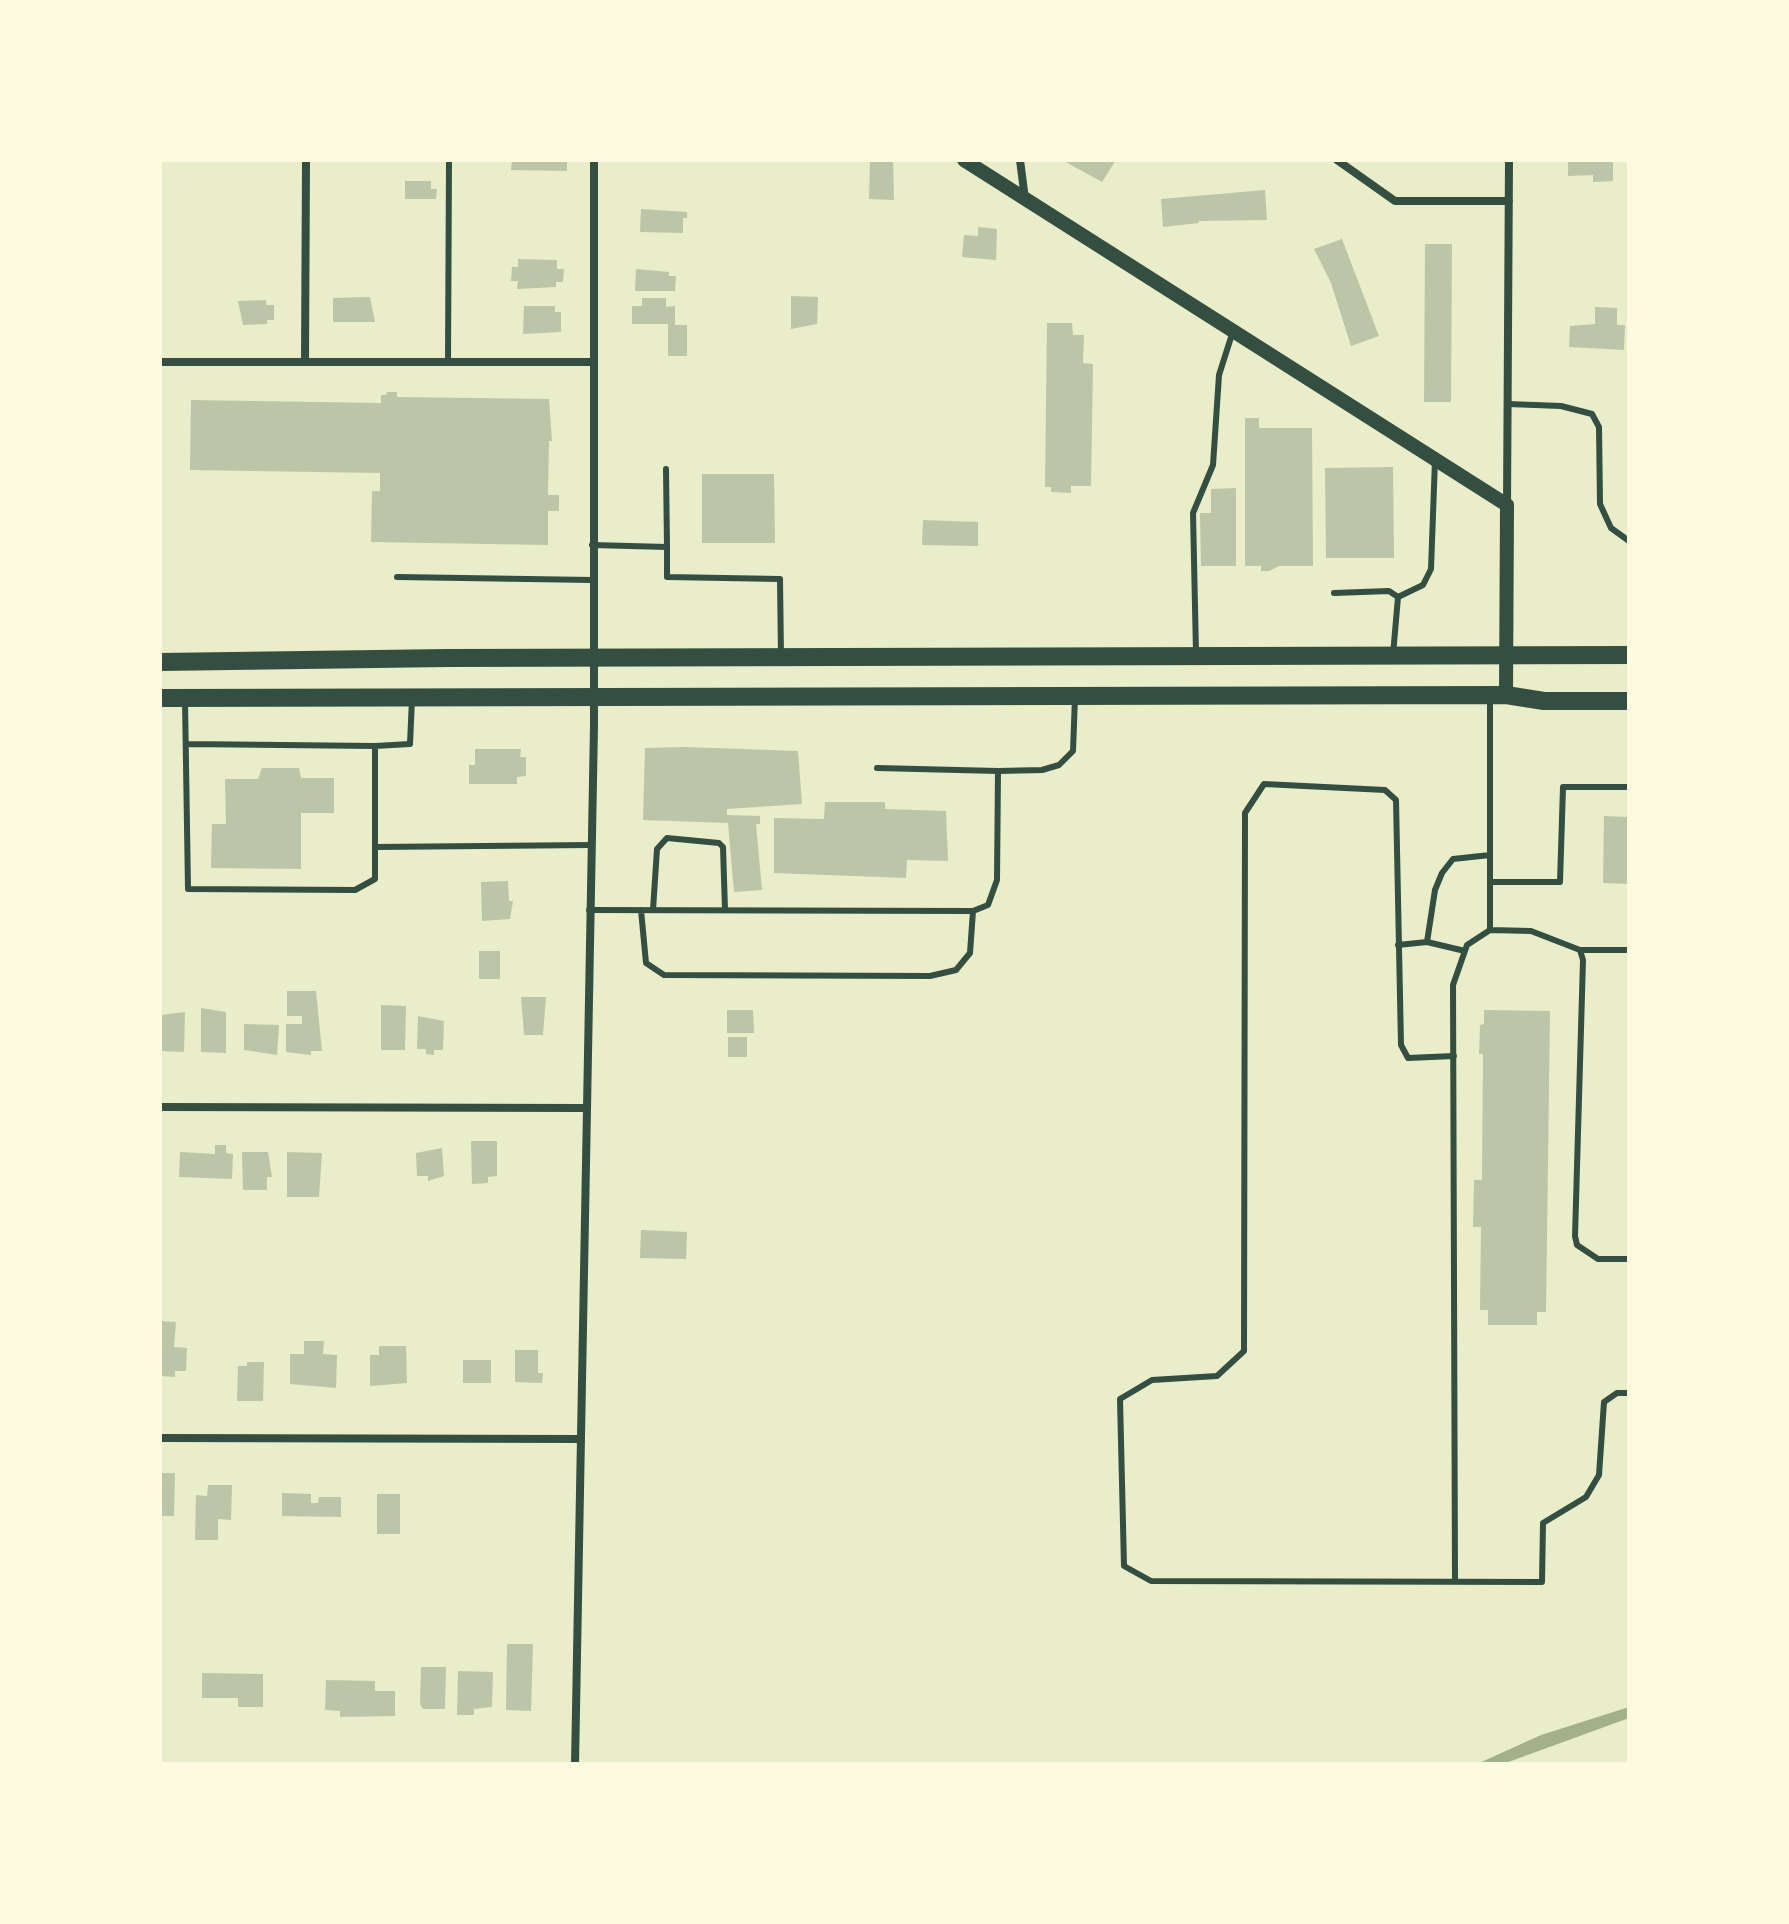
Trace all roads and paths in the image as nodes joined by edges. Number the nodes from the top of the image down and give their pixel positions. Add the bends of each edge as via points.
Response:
1 (306, 160) edge
2 (449, 160) edge
3 (594, 160) edge
4 (964, 160) edge
5 (1020, 160) edge
6 (1337, 160) edge
7 (1509, 160) edge
8 (1025, 199) junction
9 (1509, 201) junction
10 (1233, 331) junction
11 (305, 361) junction
12 (160, 362) edge
13 (448, 362) junction
14 (592, 362) junction
15 (1508, 404) junction
16 (1435, 459) junction
17 (666, 469) dead end
18 (1507, 505) junction
19 (1629, 541) edge
20 (592, 545) junction
21 (667, 547) junction
22 (397, 577) dead end
23 (592, 580) junction
24 (1334, 593) dead end
25 (1398, 597) junction
26 (1393, 655) junction
27 (1506, 655) junction
28 (1629, 655) edge
29 (591, 658) junction
30 (781, 659) junction
31 (1196, 659) junction
32 (160, 662) edge
33 (592, 694) junction
34 (412, 695) junction
35 (1074, 695) junction
36 (1498, 695) junction
37 (185, 697) junction
38 (160, 698) edge
39 (1629, 701) edge
40 (186, 744) junction
41 (375, 746) junction
42 (877, 768) dead end
43 (998, 771) junction
44 (1629, 787) edge
45 (591, 845) junction
46 (375, 847) junction
47 (1490, 855) junction
48 (1490, 882) junction
49 (589, 910) junction
50 (641, 910) junction
51 (653, 910) junction
52 (725, 910) junction
53 (973, 911) junction
54 (1490, 930) junction
55 (1427, 942) junction
56 (1398, 945) junction
57 (1580, 950) junction
58 (1629, 950) edge
59 (1465, 951) junction
60 (1454, 1056) junction
61 (160, 1107) edge
62 (584, 1108) junction
63 (1629, 1259) edge
64 (1629, 1393) edge
65 (160, 1438) edge
66 (580, 1439) junction
67 (1455, 1581) junction
68 (575, 1764) edge

1 - 11 street
2 - 13 lane
3 - 14 street
4 - 8 street
5 - 8 street
6 - 9 street via 1395,201
7 - 9 street
8 - 10 street
9 - 15 street
10 - 16 street
10 - 31 lane via 1219,375 1213,465 1193,513
11 - 12 street
11 - 13 street
13 - 14 street
14 - 20 street
15 - 18 street
15 - 19 lane via 1561,406 1592,414 1599,427 1600,504 1611,528
16 - 18 street
16 - 25 lane via 1431,569 1423,585
17 - 21 lane
18 - 27 street
20 - 21 lane
20 - 23 street
21 - 30 lane via 667,577 780,579
22 - 23 lane
23 - 29 street
24 - 25 lane via 1389,591
25 - 26 lane
26 - 27 main road
26 - 31 main road
27 - 28 main road
27 - 36 street
29 - 30 main road
29 - 32 main road
29 - 33 street
30 - 31 main road
33 - 34 main road
33 - 35 main road
33 - 45 street
34 - 37 main road
34 - 41 lane via 410,744
35 - 36 main road
35 - 43 lane via 1073,751 1059,765
36 - 39 main road
36 - 47 lane
37 - 38 main road
37 - 40 lane
40 - 41 lane
40 - 46 lane via 188,889 355,890 375,879
41 - 46 lane
42 - 43 lane
43 - 53 lane via 997,880 988,905
44 - 48 lane via 1563,787 1560,882
45 - 46 lane
45 - 49 street
47 - 48 lane
47 - 55 lane via 1453,859 1442,873
48 - 54 lane
49 - 50 lane
49 - 62 street
50 - 51 lane
50 - 53 lane via 646,963 664,975 930,976 956,970 970,953
51 - 52 lane
51 - 52 lane via 657,849 667,838 723,847
52 - 53 lane
54 - 57 lane via 1531,931
54 - 59 lane
55 - 56 lane
55 - 59 lane
56 - 60 lane via 1401,1045 1408,1058
56 - 67 lane via 1396,800 1385,790 1264,784 1245,813 1244,1351 1217,1376 1152,1380 1120,1399 1124,1566 1151,1581
57 - 58 lane
57 - 63 lane via 1575,1236 1577,1245 1598,1259
59 - 60 lane via 1453,985
60 - 67 lane
61 - 62 street
62 - 66 street
64 - 67 lane via 1617,1393 1604,1402 1599,1475 1586,1497 1543,1523 1542,1582
65 - 66 street
66 - 68 street

